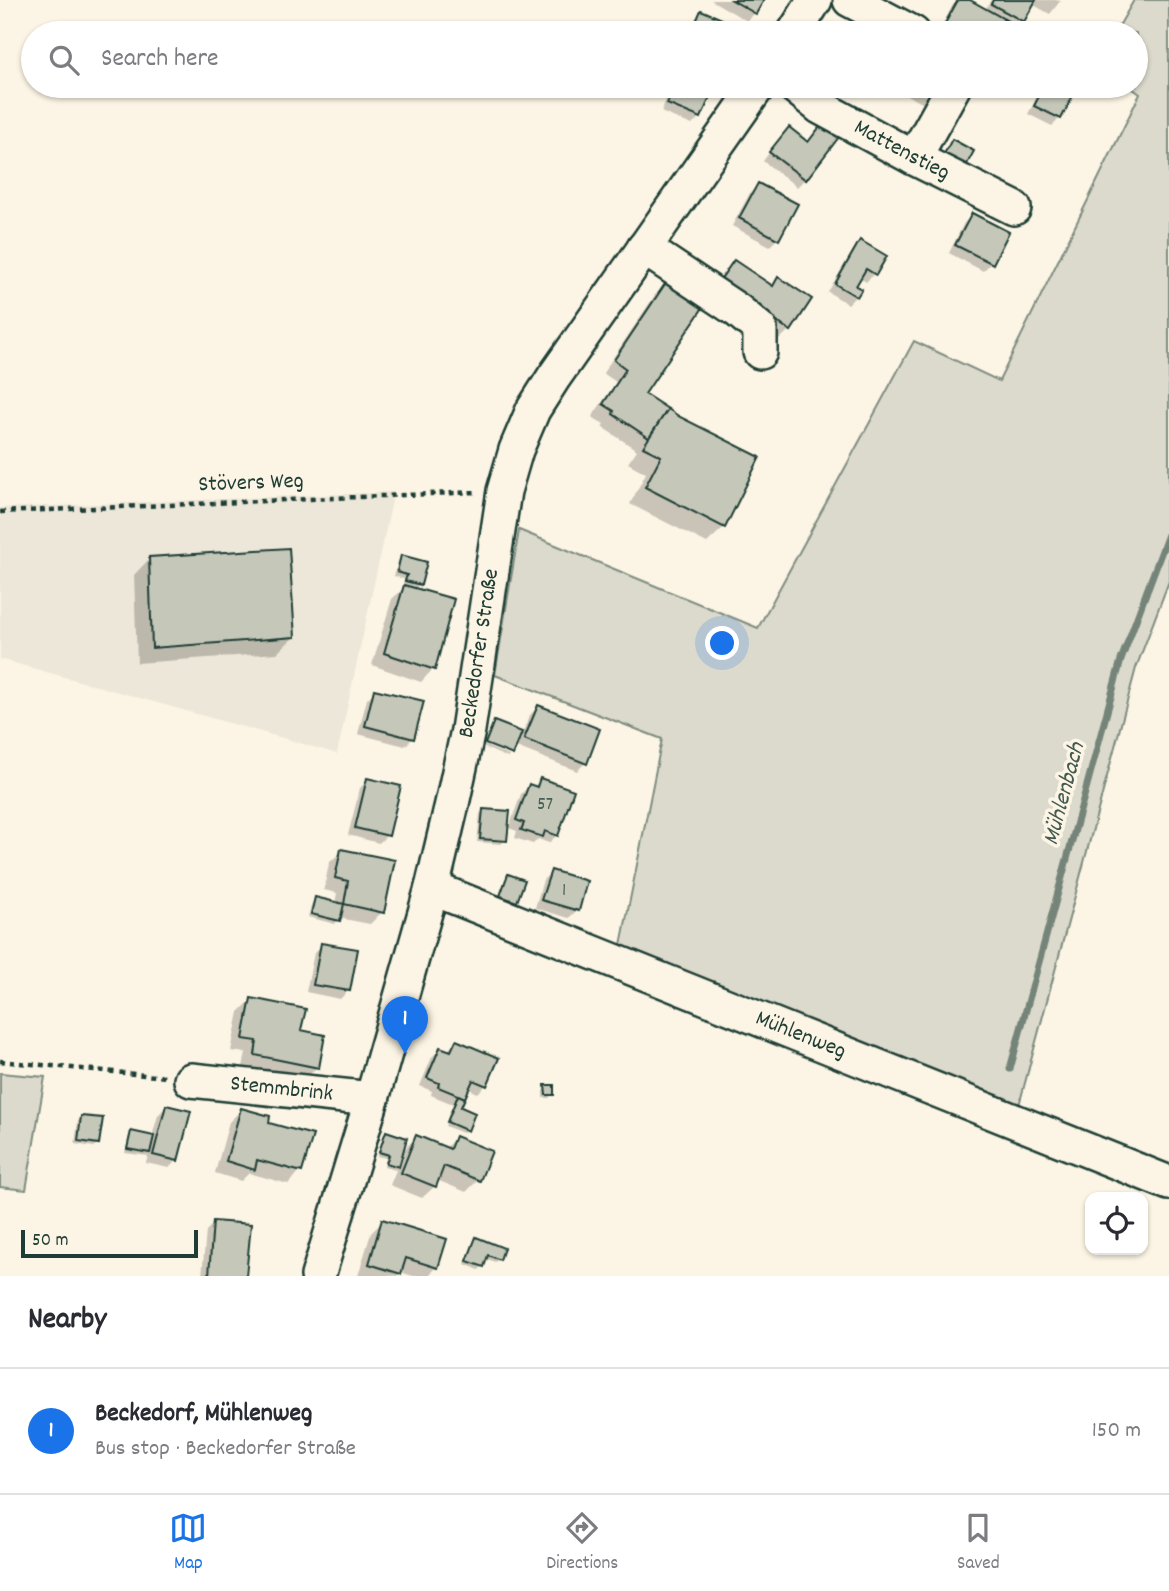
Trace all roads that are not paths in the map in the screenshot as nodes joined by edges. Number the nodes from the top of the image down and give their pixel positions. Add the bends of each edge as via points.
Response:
1 (815, 0) edge
2 (850, 0) edge
3 (802, 21) edge
4 (890, 21) edge
5 (750, 98) edge
6 (808, 98) edge
7 (947, 98) edge
8 (914, 158) junction
9 (1014, 208) dead end
10 (644, 248) junction
11 (760, 352) dead end
12 (432, 888) junction
13 (191, 1080) road end
14 (372, 1099) junction
15 (1169, 1182) edge
16 (318, 1276) edge

1 - 3 street
2 - 4 street
5 - 10 street, Beckedorfer Straße
6 - 8 street, Mattenstieg
7 - 8 street
8 - 9 street, Mattenstieg
10 - 11 street via 760,329
10 - 12 street, Beckedorfer Straße via 533,410 516,450 504,491 468,730
12 - 14 street, Beckedorfer Straße
12 - 15 street, Mühlenweg
13 - 14 street, Stemmbrink
14 - 16 street, Beckedorfer Straße

